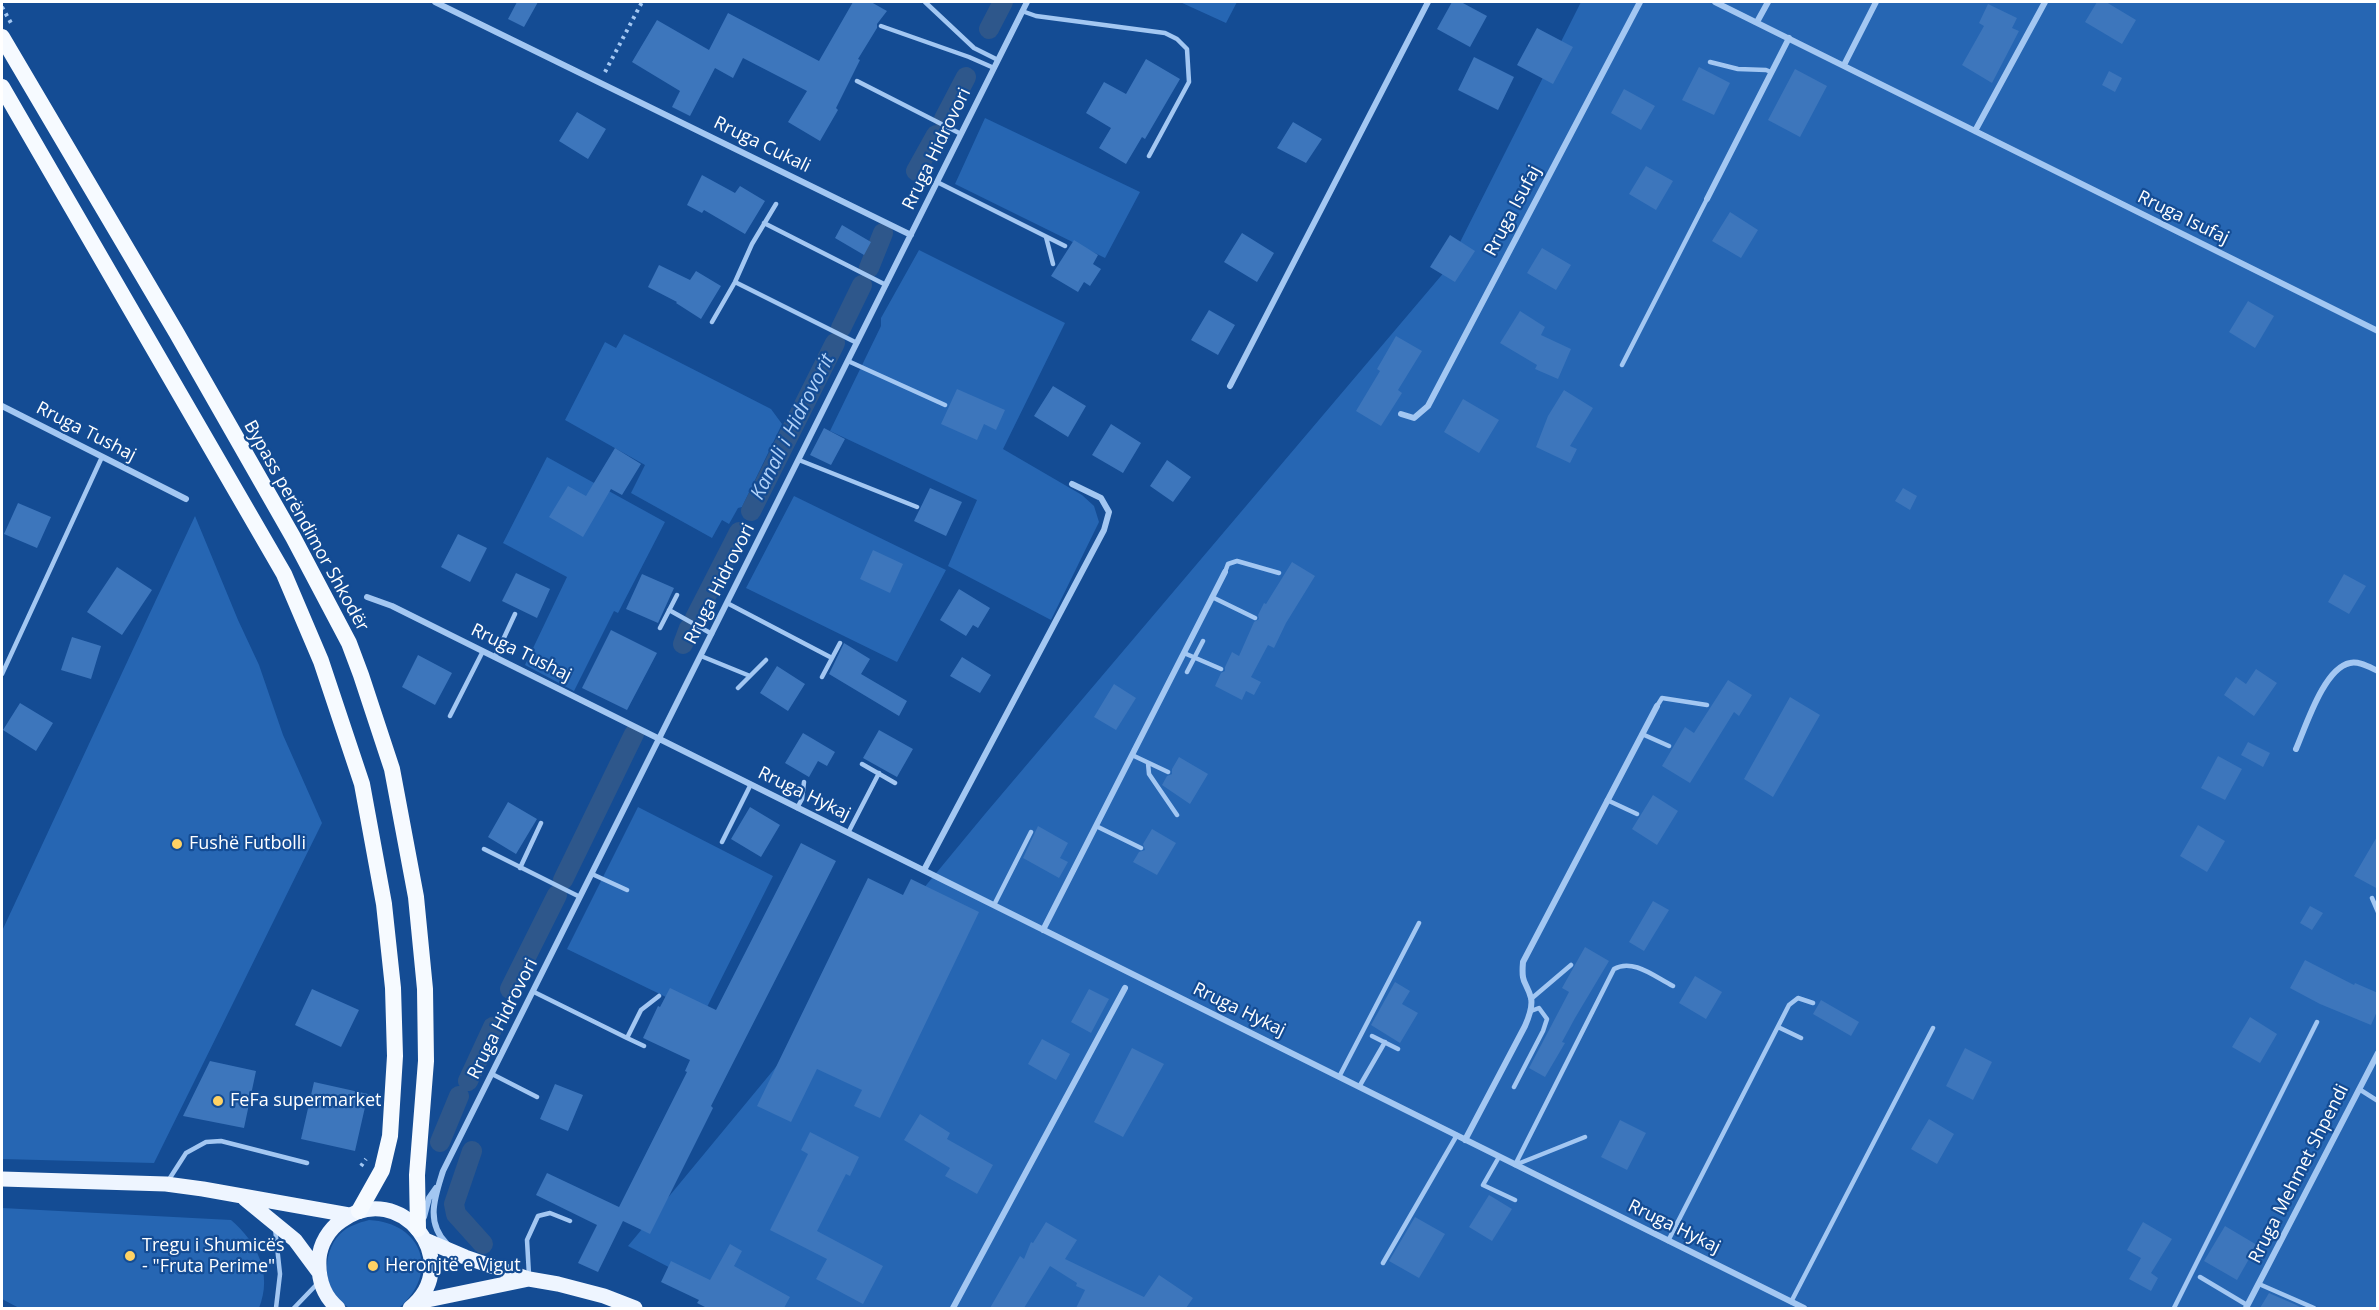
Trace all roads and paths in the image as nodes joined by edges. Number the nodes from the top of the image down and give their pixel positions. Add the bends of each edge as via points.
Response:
1 (435, 2) edge
2 (642, 2) edge
3 (926, 2) edge
4 (1027, 2) edge
5 (1428, 2) edge
6 (1640, 2) edge
7 (1715, 2) edge
8 (1768, 2) edge
9 (1876, 2) edge
10 (2045, 2) edge
11 (1022, 11) junction
12 (1757, 22) junction
13 (882, 26) dead end
14 (2, 37) edge
15 (1789, 38) junction
16 (998, 60) junction
17 (1710, 62) dead end
18 (1844, 66) junction
19 (994, 68) junction
20 (1771, 72) junction
21 (857, 81) dead end
22 (600, 82) junction
23 (2, 87) edge
24 (1975, 131) junction
25 (961, 134) junction
26 (1149, 156) dead end
27 (937, 182) junction
28 (1707, 200) joint
29 (776, 204) dead end
30 (764, 223) junction
31 (911, 235) junction
32 (1046, 237) junction
33 (1065, 246) dead end
34 (1053, 264) dead end
35 (735, 282) junction
36 (886, 285) junction
37 (712, 322) dead end
38 (2378, 331) edge
39 (857, 343) junction
40 (848, 361) junction
41 (1622, 365) dead end
42 (1230, 386) dead end
43 (945, 405) dead end
44 (2, 409) edge
45 (1401, 414) dead end
46 (102, 457) junction
47 (799, 460) junction
48 (1072, 484) dead end
49 (186, 499) dead end
50 (917, 507) dead end
51 (1225, 572) joint
52 (1279, 573) dead end
53 (677, 595) dead end
54 (367, 597) dead end
55 (1212, 597) junction
56 (727, 603) junction
57 (669, 610) junction
58 (515, 614) dead end
59 (1255, 618) dead end
60 (660, 628) dead end
61 (712, 634) junction
62 (1203, 641) dead end
63 (840, 643) dead end
64 (483, 651) junction
65 (1184, 653) junction
66 (701, 656) junction
67 (495, 657) junction
68 (832, 658) junction
69 (1194, 659) junction
70 (766, 660) dead end
71 (1221, 669) dead end
72 (2378, 670) edge
73 (1187, 672) dead end
74 (2, 674) edge
75 (750, 676) junction
76 (822, 676) dead end
77 (738, 688) dead end
78 (1707, 705) dead end
79 (1657, 706) joint
80 (450, 716) dead end
81 (1642, 734) junction
82 (660, 739) junction
83 (1669, 746) dead end
84 (2296, 749) dead end
85 (1132, 755) junction
86 (1148, 763) junction
87 (862, 764) dead end
88 (1168, 772) dead end
89 (879, 773) junction
90 (804, 782) dead end
91 (895, 783) dead end
92 (751, 784) junction
93 (1607, 800) junction
94 (797, 808) junction
95 (1177, 814) dead end
96 (1636, 814) dead end
97 (541, 823) dead end
98 (1096, 825) junction
99 (1031, 832) dead end
100 (848, 833) junction
101 (722, 843) dead end
102 (1141, 848) dead end
103 (484, 849) dead end
104 (520, 868) junction
105 (924, 870) junction
106 (592, 874) junction
107 (627, 890) dead end
108 (581, 897) junction
109 (2372, 898) dead end
110 (994, 905) junction
111 (2378, 912) edge
112 (1419, 923) dead end
113 (1043, 930) junction
114 (1571, 965) dead end
115 (1673, 986) dead end
116 (1125, 988) dead end
117 (534, 992) junction
118 (659, 996) dead end
119 (1531, 999) junction
120 (1813, 1003) dead end
121 (1531, 1011) junction
122 (2317, 1022) dead end
123 (1778, 1027) junction
124 (1933, 1028) dead end
125 (1372, 1036) dead end
126 (627, 1038) junction
127 (1801, 1038) dead end
128 (1385, 1042) junction
129 (644, 1046) dead end
130 (1398, 1049) dead end
131 (2378, 1053) edge
132 (492, 1074) junction
133 (1339, 1077) junction
134 (1359, 1087) junction
135 (1514, 1087) dead end
136 (2359, 1089) junction
137 (537, 1098) dead end
138 (2378, 1101) edge
139 (1457, 1136) junction
140 (1585, 1137) dead end
141 (1465, 1140) junction
142 (368, 1156) dead end
143 (1499, 1157) junction
144 (307, 1163) dead end
145 (1515, 1165) junction
146 (361, 1166) dead end
147 (2, 1179) edge
148 (441, 1179) junction
149 (166, 1184) junction
150 (243, 1197) junction
151 (1515, 1200) dead end
152 (354, 1213) junction
153 (570, 1221) dead end
154 (274, 1222) junction
155 (421, 1233) junction
156 (1668, 1241) junction
157 (456, 1253) junction
158 (1383, 1263) dead end
159 (319, 1276) junction
160 (2200, 1277) dead end
161 (529, 1279) junction
162 (2259, 1284) junction
163 (1791, 1302) junction
164 (414, 1305) edge
165 (2246, 1307) edge
166 (276, 1308) edge
167 (294, 1308) edge
168 (335, 1308) edge
169 (635, 1308) edge
170 (953, 1308) edge
171 (1804, 1308) edge
172 (2174, 1308) edge
173 (2314, 1308) edge

1 - 22 street, Rruga Cukali
2 - 22 path
3 - 16 lane via 975,48
4 - 11 street, Rruga Hidrovori
5 - 42 street
6 - 45 street, Rruga Isufaj via 1428,406 1414,418
7 - 12 street, Rruga Isufaj
8 - 12 street
9 - 18 street
10 - 24 street
11 - 16 street, Rruga Hidrovori
11 - 26 lane via 1166,33 1187,49 1189,82
12 - 15 street, Rruga Isufaj
13 - 19 lane
14 - 155 highway, Bypass perëndimor Shkodër via 293,537 349,643 361,675 392,769 417,909 425,989 426,1061 417,1176
15 - 18 street, Rruga Isufaj
15 - 20 street
16 - 19 street, Rruga Hidrovori
17 - 20 lane
18 - 24 street, Rruga Isufaj
19 - 25 street, Rruga Hidrovori
20 - 28 street
21 - 25 lane
22 - 31 street, Rruga Cukali
23 - 152 highway via 284,574 321,661 362,784 384,904 395,1056 390,1136 382,1170
24 - 38 street, Rruga Isufaj
25 - 27 street, Rruga Hidrovori
27 - 31 street, Rruga Hidrovori
27 - 32 lane
28 - 41 lane
29 - 30 lane
30 - 35 lane
30 - 36 lane
31 - 36 street, Rruga Hidrovori
32 - 33 lane
32 - 34 lane
35 - 37 lane
35 - 39 lane
36 - 39 street, Rruga Hidrovori
39 - 40 street, Rruga Hidrovori
40 - 43 lane
40 - 47 street, Rruga Hidrovori
44 - 46 street, Rruga Tushaj
46 - 49 street, Rruga Tushaj
46 - 74 lane
47 - 50 lane
47 - 56 street, Rruga Hidrovori
48 - 105 street via 1101,498 1109,512 1104,530
51 - 52 lane via 1228,564 1238,561
51 - 55 street
53 - 57 lane
54 - 64 street, Rruga Tushaj
55 - 59 lane
55 - 65 street
56 - 61 street, Rruga Hidrovori
56 - 68 lane
57 - 60 lane
57 - 61 lane
58 - 67 lane
61 - 66 street, Rruga Hidrovori
62 - 69 lane
63 - 68 lane
64 - 67 street, Rruga Tushaj
64 - 80 lane
65 - 69 lane
65 - 85 street
66 - 75 lane
66 - 82 street, Rruga Hidrovori
67 - 82 street, Rruga Tushaj
68 - 76 lane
69 - 71 lane
69 - 73 lane
70 - 75 lane
72 - 84 street via 2352,662 2333,672
75 - 77 lane
78 - 79 lane via 1662,698
79 - 81 street
81 - 83 lane
81 - 93 street
82 - 92 street, Rruga Hykaj
82 - 106 street, Rruga Hidrovori
85 - 86 lane
85 - 98 street
86 - 88 lane
86 - 95 lane via 1149,774
87 - 89 lane
89 - 91 lane
89 - 100 lane
90 - 94 lane
92 - 94 street, Rruga Hykaj
92 - 101 lane
93 - 96 lane
93 - 119 street via 1523,962 1521,979
94 - 100 street, Rruga Hykaj
97 - 104 lane
98 - 102 lane
98 - 113 street
99 - 110 lane
100 - 105 street, Rruga Hykaj
103 - 104 lane
104 - 108 lane
105 - 110 street, Rruga Hykaj
106 - 107 lane
106 - 108 street, Rruga Hidrovori
108 - 117 street, Rruga Hidrovori
109 - 111 lane
110 - 113 street, Rruga Hykaj
112 - 133 lane
113 - 133 street, Rruga Hykaj
114 - 119 lane
115 - 145 lane via 1634,966 1622,964 1614,969
116 - 170 street
117 - 126 lane
117 - 132 street, Rruga Hidrovori
118 - 126 lane via 641,1010
119 - 121 street
120 - 123 lane via 1798,998 1789,1005
121 - 135 lane via 1539,1008 1547,1019
121 - 141 street
122 - 172 lane
123 - 127 lane
123 - 156 lane
124 - 163 lane
125 - 128 lane
126 - 129 lane
128 - 130 lane
128 - 134 lane
131 - 136 street, Rruga Mehmet Shpendi
132 - 137 lane
132 - 148 street, Rruga Hidrovori
133 - 134 street, Rruga Hykaj
134 - 139 street, Rruga Hykaj
136 - 138 lane
136 - 162 street, Rruga Mehmet Shpendi
139 - 141 street, Rruga Hykaj
139 - 158 lane
140 - 145 lane
141 - 143 street, Rruga Hykaj
142 - 146 path
143 - 145 street, Rruga Hykaj
143 - 151 lane via 1483,1185
144 - 149 lane via 221,1141 206,1142 186,1153
145 - 156 street, Rruga Hykaj
147 - 149 main road
148 - 155 street, Rruga Hidrovori via 429,1198
148 - 157 street, Rruga Hidrovori via 433,1218 436,1231
149 - 150 main road
150 - 152 main road
150 - 154 main road
152 - 155 main road via 392,1211 412,1222
152 - 159 main road via 335,1225 325,1239
153 - 161 lane via 550,1213 538,1216 527,1240
154 - 159 main road via 295,1240
154 - 166 lane via 280,1274
155 - 157 main road
155 - 164 main road via 430,1256 431,1272 427,1288
156 - 163 street, Rruga Hykaj
157 - 161 main road
159 - 167 lane
159 - 168 main road
160 - 165 lane
161 - 164 main road
161 - 169 main road via 604,1296
162 - 165 street, Rruga Mehmet Shpendi
162 - 173 lane
163 - 171 street, Rruga Hykaj

